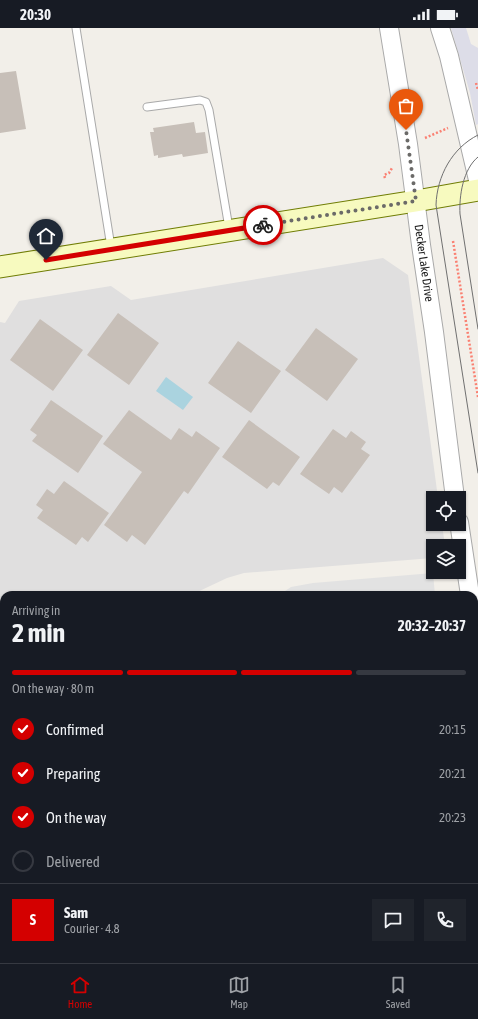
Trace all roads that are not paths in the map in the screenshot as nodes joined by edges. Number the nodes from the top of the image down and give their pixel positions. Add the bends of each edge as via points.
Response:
1 (76, 28) edge
2 (389, 28) edge
3 (440, 28) edge
4 (147, 107) dead end
5 (478, 180) edge
6 (478, 190) edge
7 (416, 201) junction
8 (229, 230) junction
9 (111, 249) junction
10 (0, 267) edge
11 (454, 491) edge
12 (460, 531) edge
13 (469, 591) edge

1 - 9 lane
2 - 7 street, Decker Lake Drive
3 - 5 street
4 - 8 lane via 200,100 206,102
6 - 7 main road
7 - 8 main road
7 - 11 street, Decker Lake Drive
8 - 9 main road
9 - 10 main road
12 - 13 street

